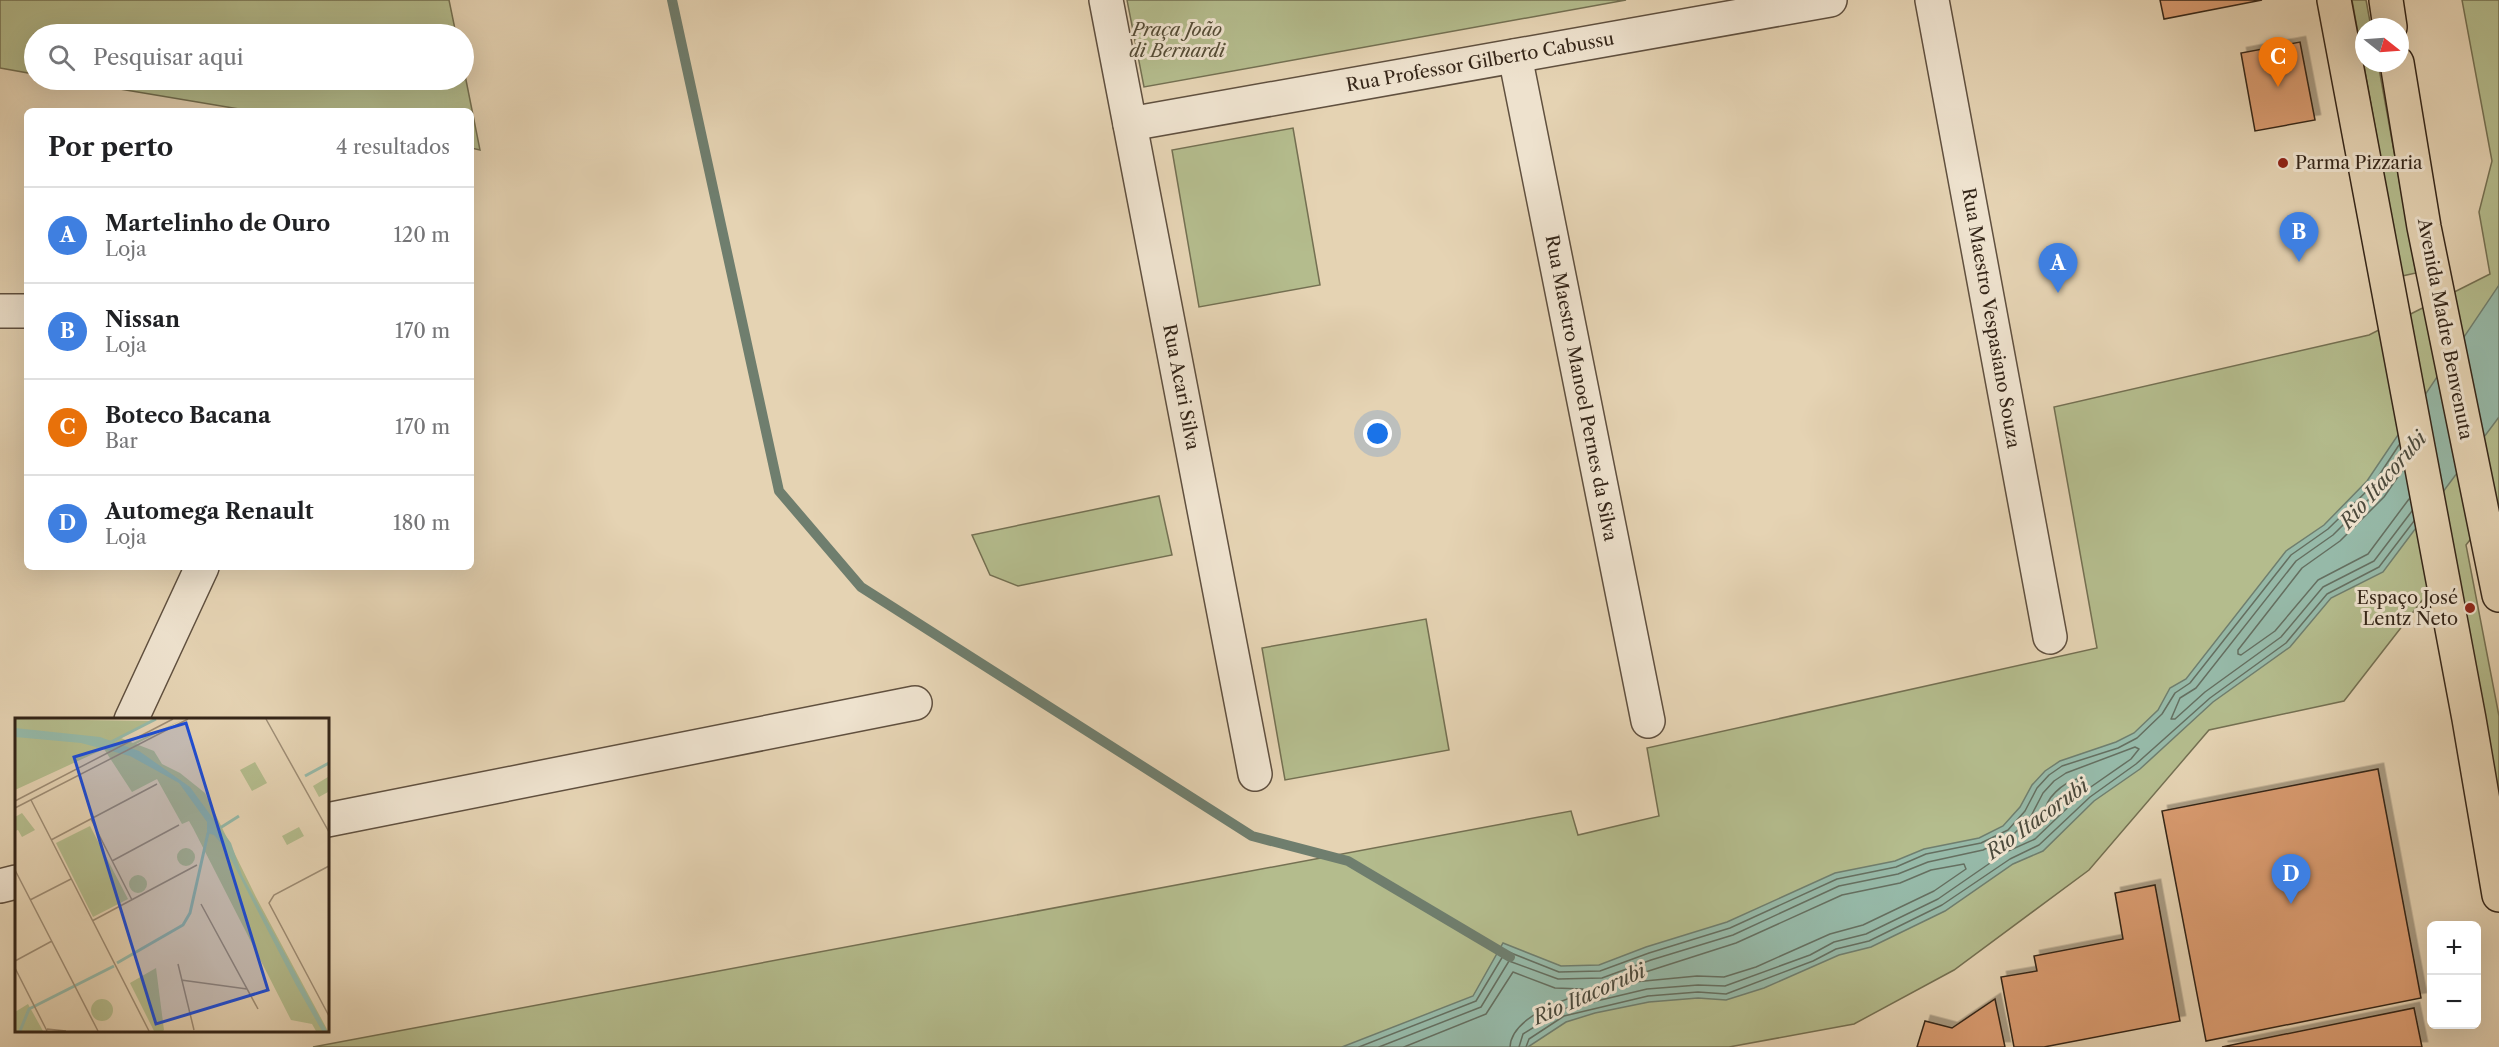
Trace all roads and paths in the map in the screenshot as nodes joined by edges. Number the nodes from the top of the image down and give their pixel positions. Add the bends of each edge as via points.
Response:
1 (1106, 0) edge
2 (1830, 0) edge
3 (1932, 0) edge
4 (2334, 0) edge
5 (2386, 0) edge
6 (2389, 18) edge
7 (1515, 56) junction
8 (2398, 72) edge
9 (1130, 124) junction
10 (0, 311) edge
11 (24, 311) edge
12 (201, 570) edge
13 (2499, 595) edge
14 (2050, 637) dead end
15 (915, 703) dead end
16 (132, 718) edge
17 (1648, 721) dead end
18 (1255, 774) dead end
19 (328, 820) edge
20 (15, 882) edge
21 (0, 885) edge
22 (2499, 895) edge

1 - 9 street, Rua Acari Silva
2 - 7 street, Rua Professor Gilberto Cabussu
3 - 14 street, Rua Maestro Vespasiano Souza
4 - 22 main road
5 - 6 main road
7 - 9 street, Rua Professor Gilberto Cabussu
7 - 17 street, Rua Maestro Manoel Pernes da Silva
8 - 13 main road, Avenida Madre Benvenuta via 2424,227
9 - 18 street, Rua Acari Silva
10 - 11 street
12 - 16 street
15 - 19 street
20 - 21 street

